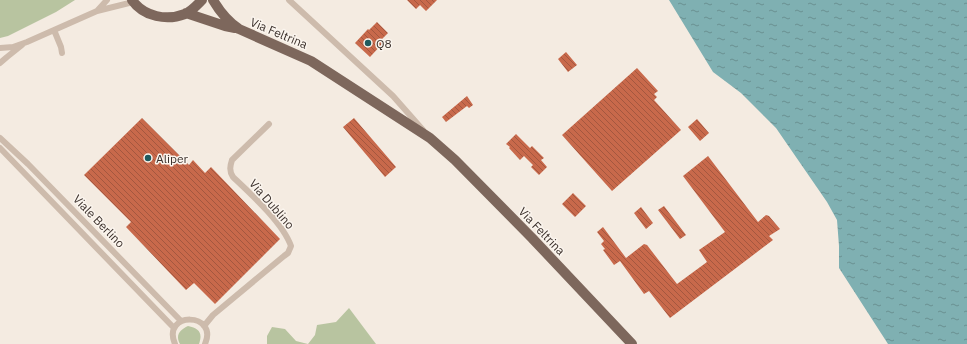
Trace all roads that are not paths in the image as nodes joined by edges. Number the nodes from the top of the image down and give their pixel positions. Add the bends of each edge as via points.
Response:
1 (107, 0) edge
2 (202, 0) edge
3 (213, 0) edge
4 (289, 0) edge
5 (133, 1) edge
6 (97, 11) junction
7 (186, 14) junction
8 (238, 29) junction
9 (54, 30) junction
10 (27, 42) junction
11 (0, 48) edge
12 (62, 53) dead end
13 (0, 63) edge
14 (269, 124) dead end
15 (0, 138) edge
16 (430, 138) junction
17 (0, 148) edge
18 (181, 322) junction
19 (204, 326) junction
20 (174, 328) junction
21 (175, 344) edge
22 (205, 344) edge
23 (632, 344) edge

1 - 6 street
2 - 7 main road
3 - 8 main road, Via Feltrina via 220,12
4 - 16 street, Via Feltrina via 388,90
5 - 6 street
5 - 7 main road, Via Feltrina via 144,12 158,17 172,18
6 - 9 street
7 - 8 main road, Via Feltrina
8 - 16 main road, Via Feltrina via 311,61
9 - 10 street
9 - 12 street
10 - 11 street
10 - 13 street
14 - 19 street, Via Dublino via 232,160 230,173 275,220 290,246 284,256 213,314
15 - 18 street, Viale Berlino
16 - 23 main road, Via Feltrina via 532,238
17 - 20 street, Viale Berlino
18 - 19 street via 195,320
18 - 20 street
19 - 22 street via 207,335
20 - 21 street

